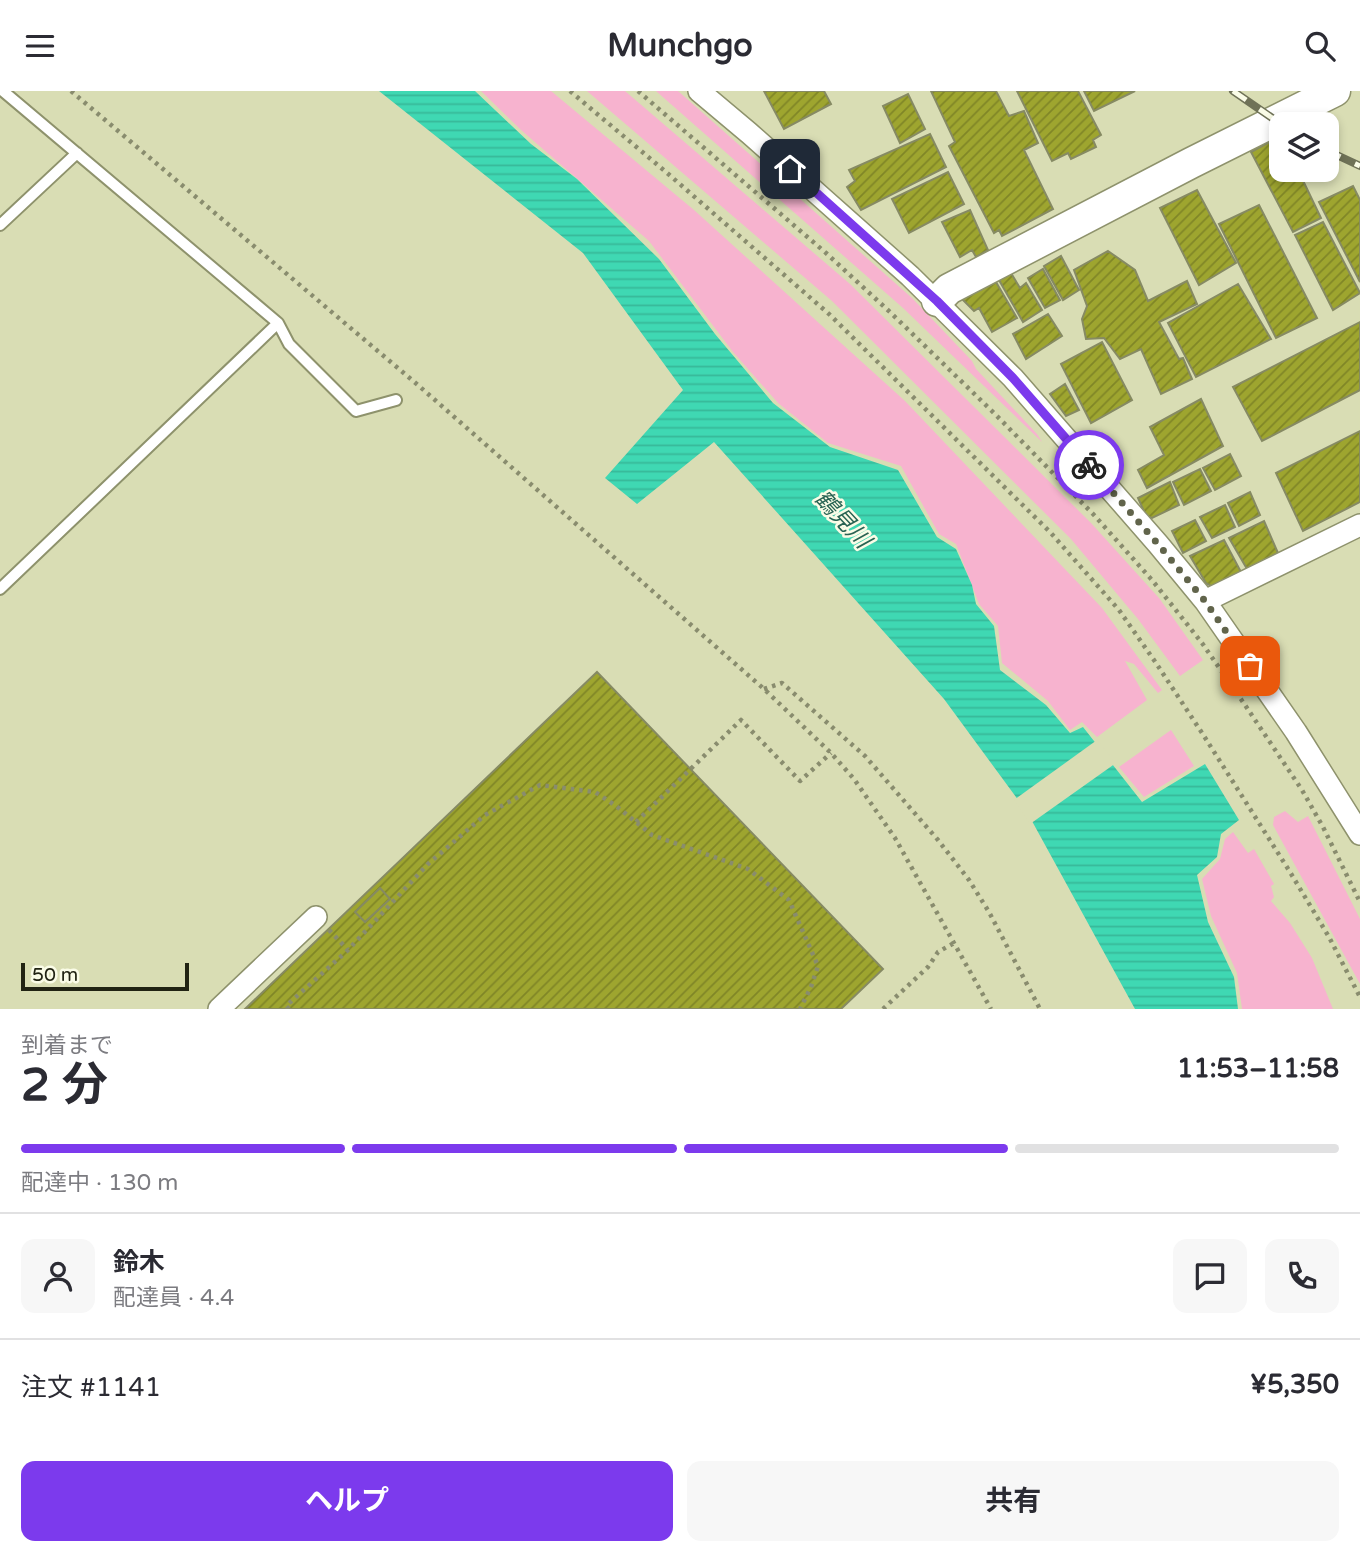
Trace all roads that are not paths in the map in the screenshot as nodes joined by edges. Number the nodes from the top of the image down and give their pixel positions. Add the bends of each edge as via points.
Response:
1 (3, 91) edge
2 (699, 91) edge
3 (1335, 91) edge
4 (77, 153) junction
5 (0, 225) edge
6 (937, 301) junction
7 (278, 323) junction
8 (396, 400) dead end
9 (1360, 525) edge
10 (0, 589) edge
11 (1205, 601) junction
12 (1360, 834) edge
13 (316, 917) dead end
14 (219, 1009) edge

1 - 4 lane
2 - 6 street
3 - 6 street via 949,289
4 - 5 lane
4 - 7 lane
6 - 11 street via 1013,378
7 - 8 lane via 289,344 356,411
7 - 10 lane
9 - 11 street
11 - 12 street
13 - 14 street

